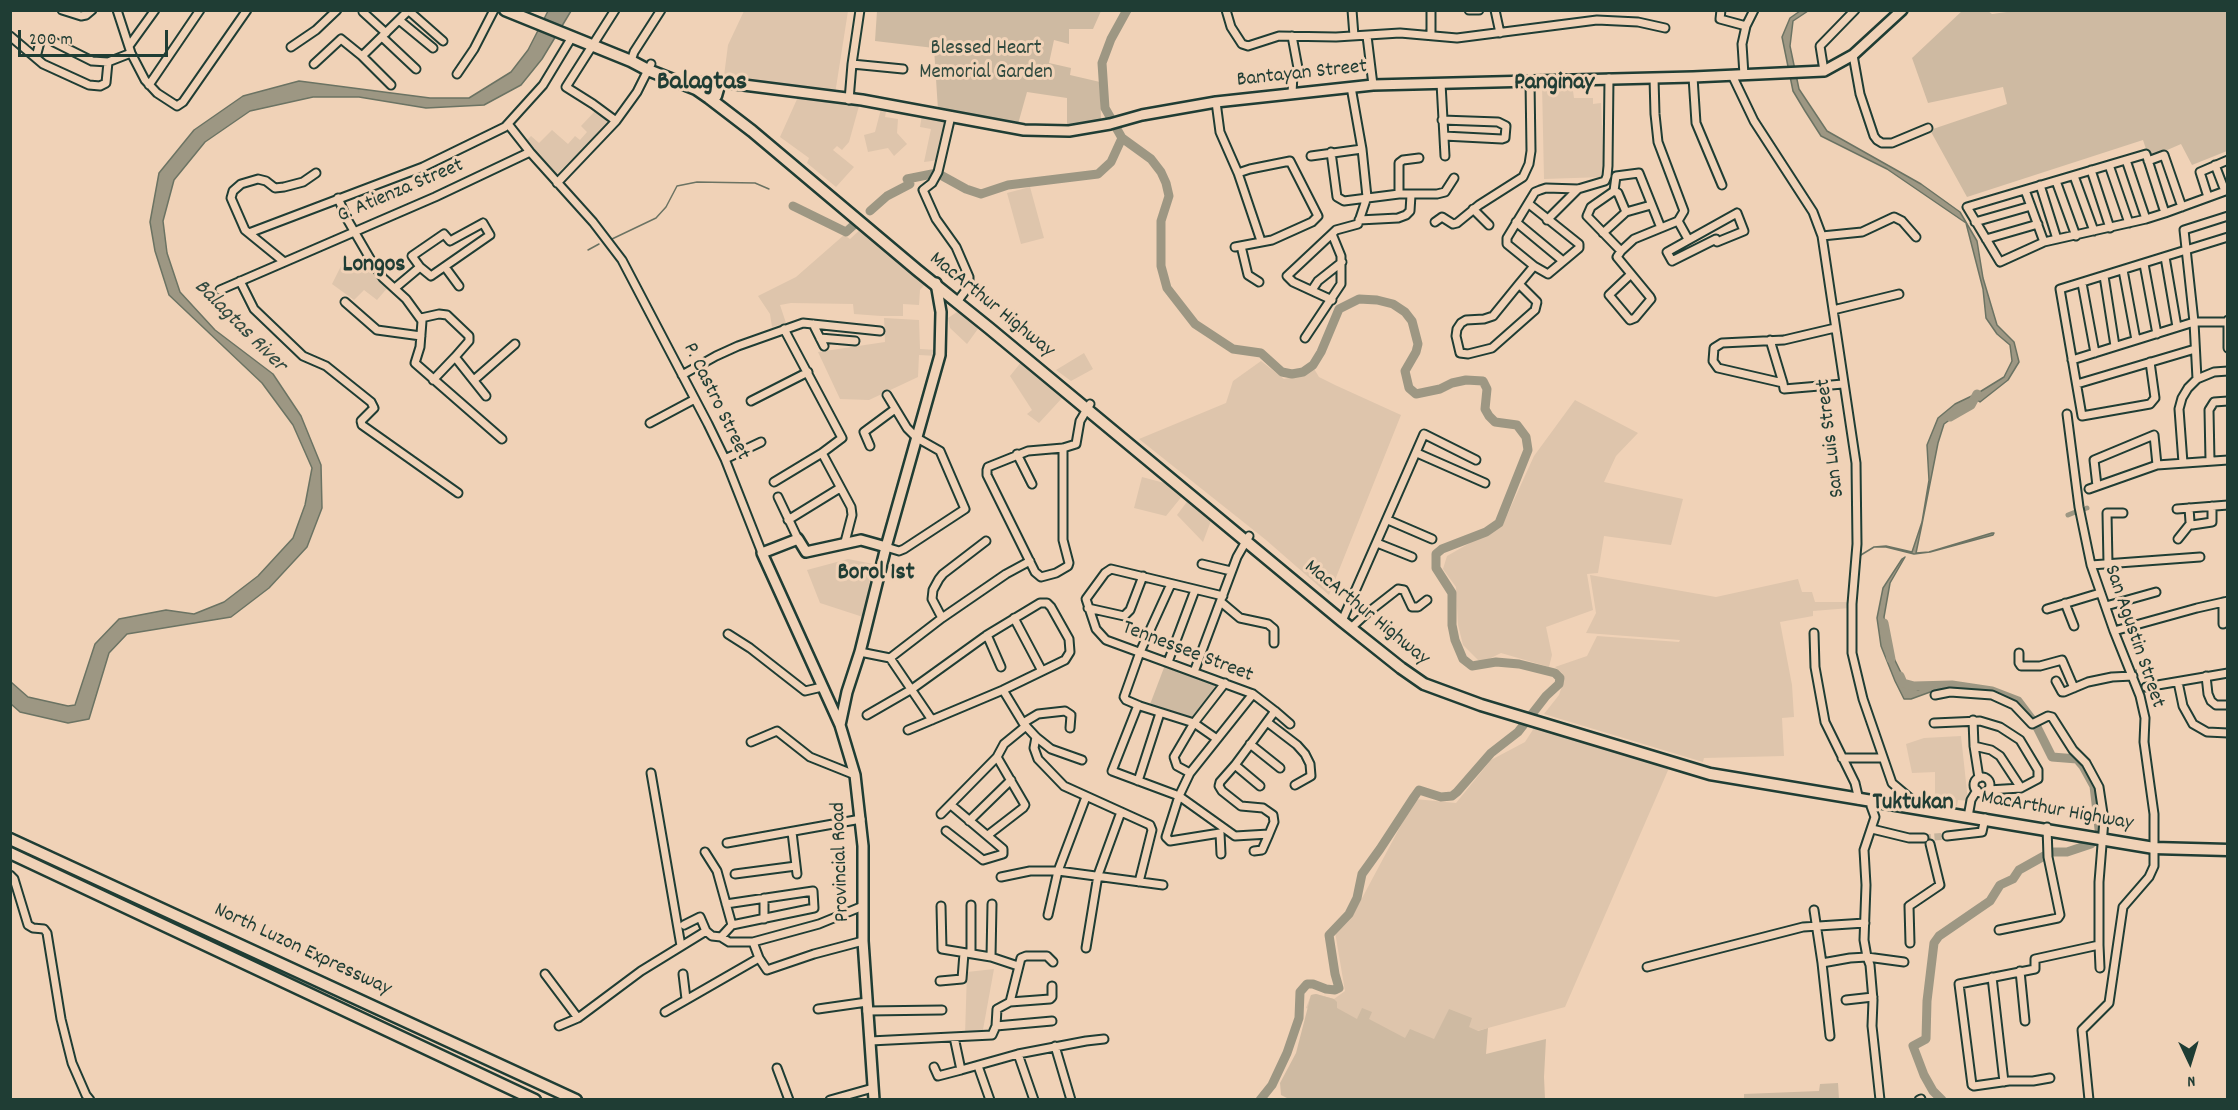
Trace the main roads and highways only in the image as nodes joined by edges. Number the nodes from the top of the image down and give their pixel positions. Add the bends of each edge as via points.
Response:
1 (505, 10) edge
2 (1902, 10) edge
3 (720, 82) junction
4 (697, 86) junction
5 (716, 96) junction
6 (859, 218) junction
7 (936, 283) junction
8 (886, 547) junction
9 (840, 725) junction
10 (10, 839) edge
11 (2228, 845) edge
12 (2154, 846) junction
13 (2228, 850) edge
14 (10, 853) edge
15 (399, 1035) junction
16 (518, 1100) edge
17 (535, 1100) edge
18 (576, 1100) edge
19 (874, 1100) edge

1 - 4 highway, MacArthur Highway
2 - 3 main road, Bantayan Street via 1853,55 1824,71 1373,85 1216,102 1069,131 1023,130
3 - 4 main road, Bantayan Street
3 - 5 highway
4 - 5 highway, MacArthur Highway
4 - 6 highway, MacArthur Highway
5 - 6 highway, MacArthur Highway
6 - 7 highway, MacArthur Highway
7 - 8 main road, Provincial Road via 941,312 940,355
7 - 12 highway, MacArthur Highway via 1424,684 1452,696 1528,715 1710,774
8 - 9 main road, Provincial Road
8 - 9 main road, P. Castro Street via 861,540 806,552 798,539 762,553
9 - 19 main road, Provincial Road via 855,775 861,819 863,941
10 - 18 highway, North Luzon Expressway
11 - 12 highway, MacArthur Highway
12 - 13 highway, MacArthur Highway
14 - 15 highway, North Luzon Expressway
15 - 16 highway via 431,1056
15 - 17 highway, North Luzon Expressway

